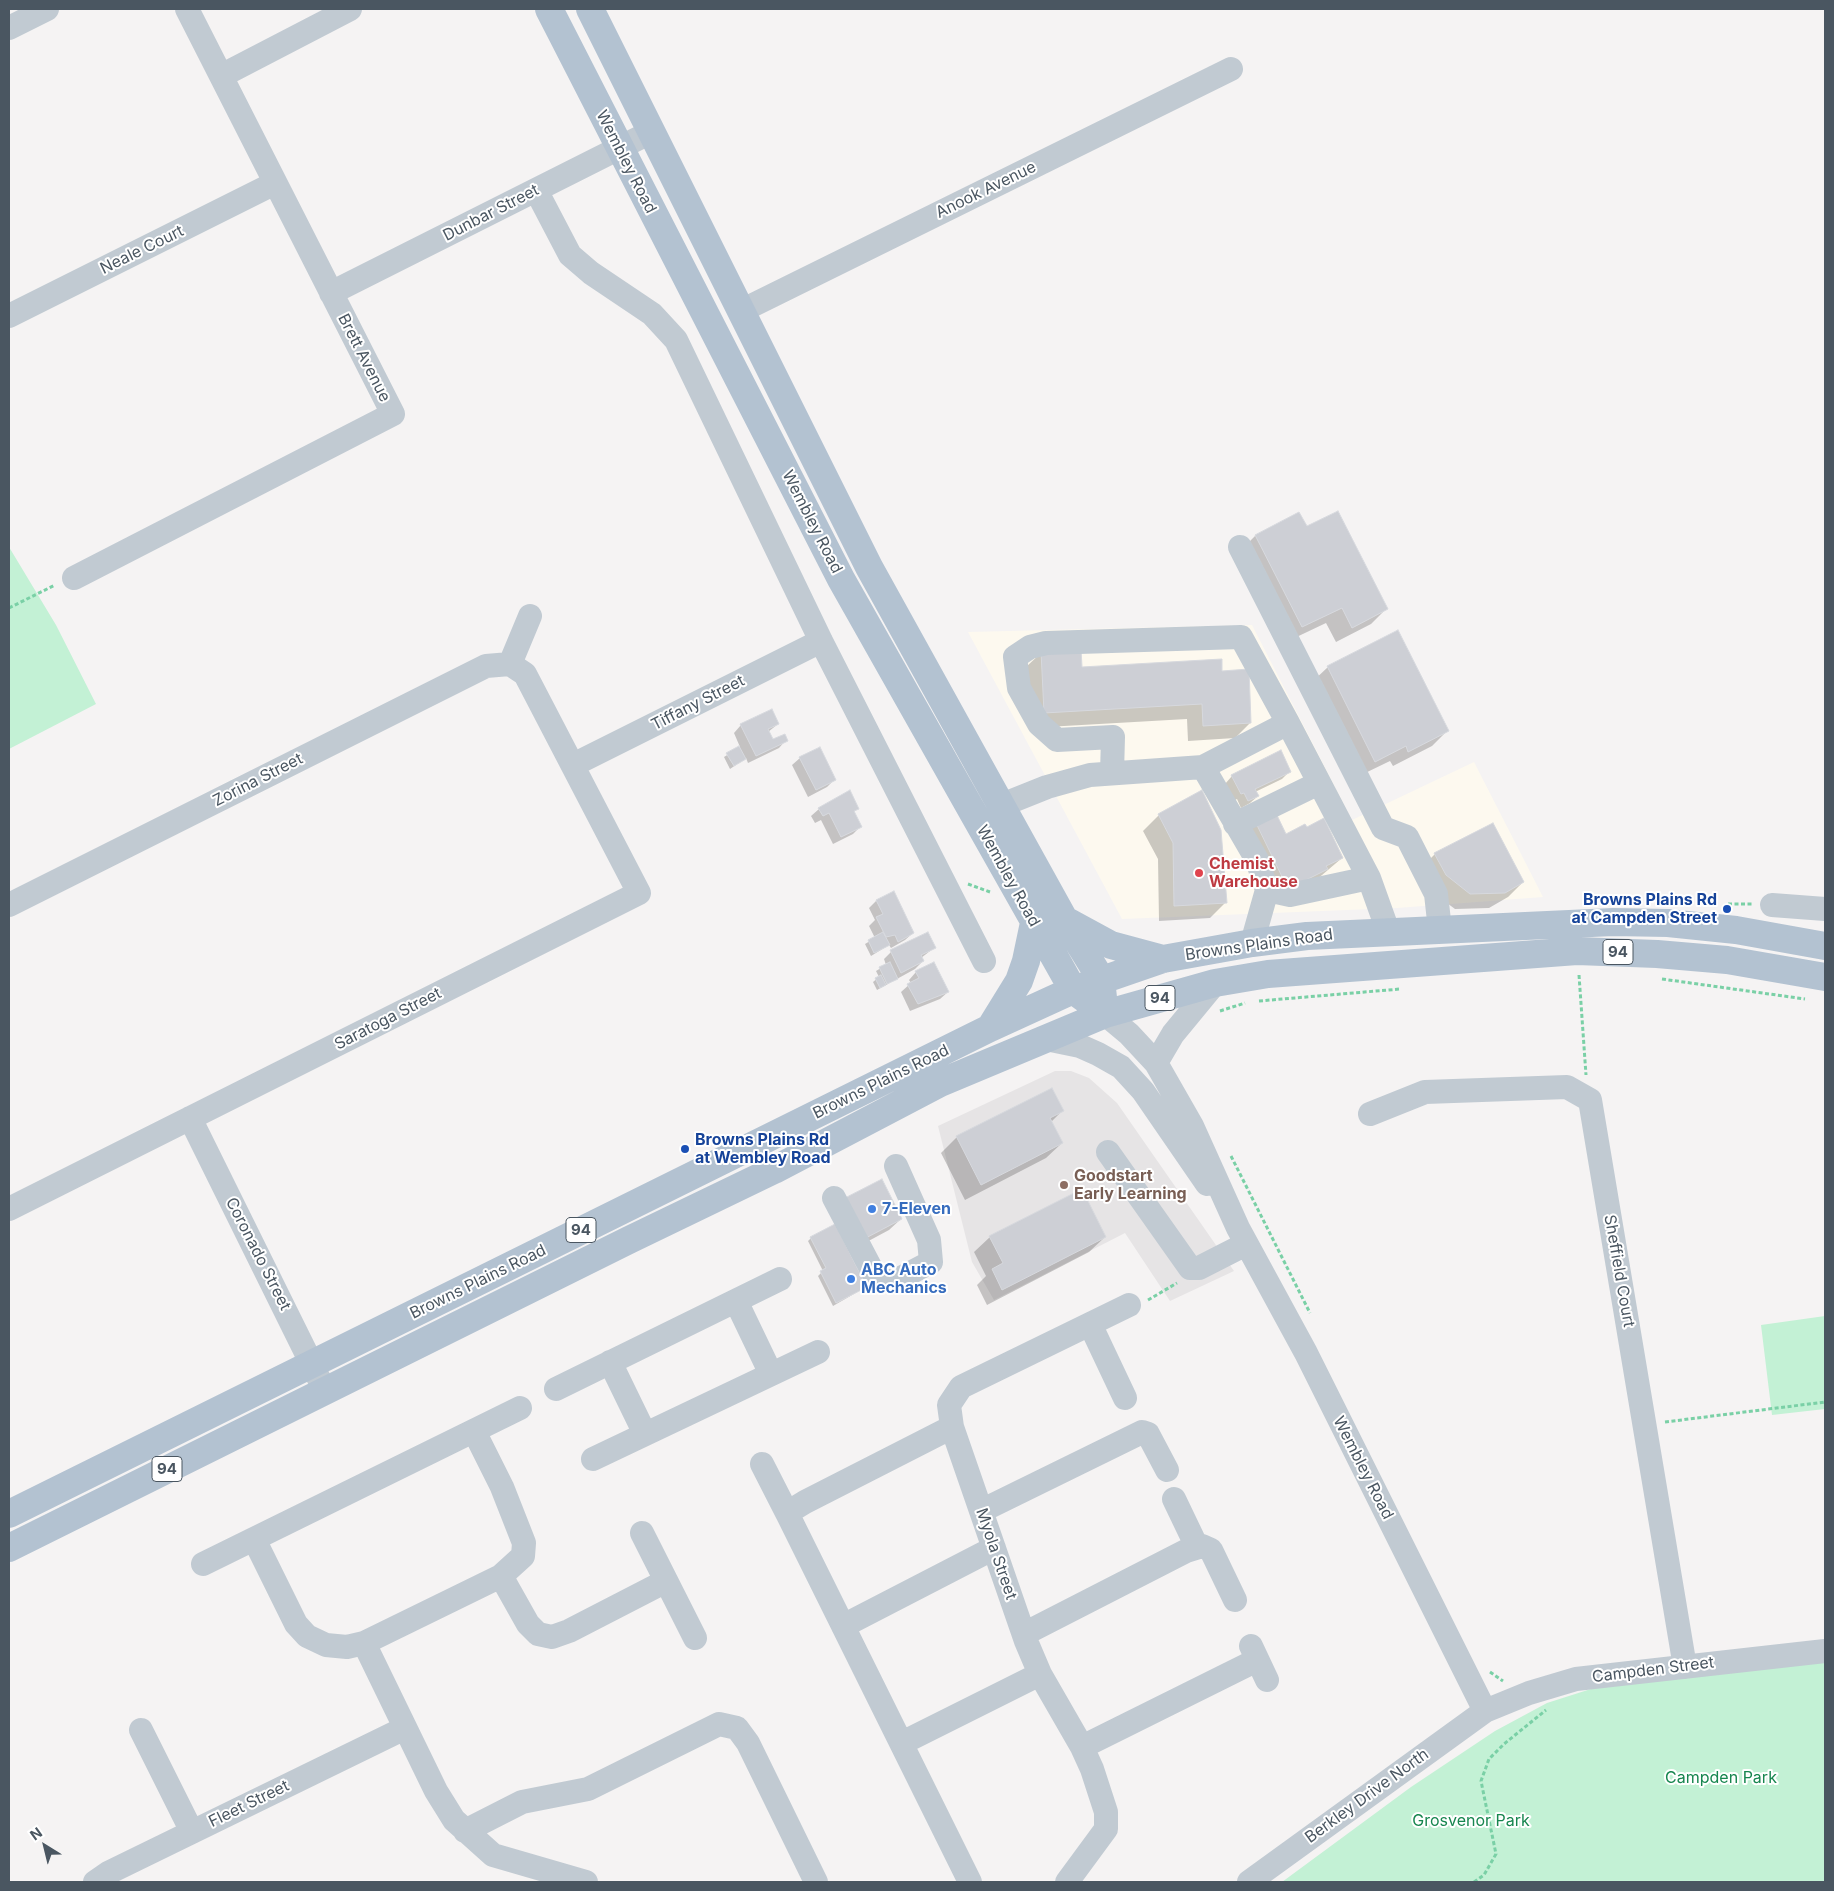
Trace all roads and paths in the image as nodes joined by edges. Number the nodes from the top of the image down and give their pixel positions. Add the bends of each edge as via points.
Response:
1 (47, 9) edge
2 (187, 9) edge
3 (350, 9) edge
4 (549, 9) edge
5 (590, 9) edge
6 (9, 28) edge
7 (1231, 69) dead end
8 (221, 76) junction
9 (651, 132) junction
10 (619, 148) junction
11 (276, 183) junction
12 (536, 190) junction
13 (331, 293) junction
14 (741, 311) junction
15 (9, 316) edge
16 (1240, 547) dead end
17 (74, 578) joint
18 (9, 608) edge
19 (530, 616) dead end
20 (821, 641) junction
21 (510, 664) junction
22 (1288, 723) junction
23 (573, 765) junction
24 (1203, 767) junction
25 (1112, 773) junction
26 (1319, 783) junction
27 (1002, 805) junction
28 (1235, 824) junction
29 (940, 875) junction
30 (1369, 878) junction
31 (1267, 890) junction
32 (9, 905) edge
33 (1772, 905) dead end
34 (1825, 909) edge
35 (1028, 912) junction
36 (1064, 919) junction
37 (1440, 930) junction
38 (1388, 931) junction
39 (1252, 943) junction
40 (1825, 946) edge
41 (1163, 959) junction
42 (984, 961) dead end
43 (1579, 975) junction
44 (1588, 975) dead end
45 (1569, 976) dead end
46 (1825, 977) edge
47 (1653, 978) dead end
48 (1101, 979) junction
49 (1215, 983) junction
50 (1405, 989) dead end
51 (1073, 990) junction
52 (1806, 999) dead end
53 (1104, 1014) junction
54 (1214, 1015) dead end
55 (990, 1028) junction
56 (1046, 1039) junction
57 (927, 1060) junction
58 (1156, 1063) junction
59 (1590, 1100) junction
60 (1370, 1114) dead end
61 (190, 1118) junction
62 (1226, 1149) dead end
63 (1108, 1152) dead end
64 (896, 1166) dead end
65 (834, 1198) dead end
66 (9, 1209) edge
67 (1242, 1236) junction
68 (1199, 1268) junction
69 (780, 1279) dead end
70 (736, 1301) junction
71 (1129, 1305) joint
72 (1312, 1316) dead end
73 (1090, 1324) junction
74 (818, 1352) dead end
75 (610, 1362) junction
76 (312, 1364) junction
77 (771, 1374) junction
78 (556, 1389) dead end
79 (326, 1391) junction
80 (1825, 1402) edge
81 (520, 1408) dead end
82 (1644, 1424) junction
83 (952, 1427) junction
84 (474, 1431) junction
85 (645, 1434) junction
86 (1148, 1434) junction
87 (593, 1459) dead end
88 (762, 1464) dead end
89 (1167, 1470) dead end
90 (1174, 1499) dead end
91 (981, 1512) junction
92 (9, 1514) edge
93 (787, 1514) junction
94 (642, 1533) dead end
95 (254, 1539) junction
96 (1197, 1547) junction
97 (9, 1548) edge
98 (994, 1548) junction
99 (203, 1564) dead end
100 (501, 1576) junction
101 (666, 1581) junction
102 (1235, 1600) dead end
103 (843, 1626) junction
104 (1024, 1634) junction
105 (695, 1638) dead end
106 (364, 1642) junction
107 (1825, 1651) edge
108 (1258, 1662) dead end
109 (1685, 1667) junction
110 (1489, 1670) dead end
111 (1040, 1674) junction
112 (1507, 1682) dead end
113 (1550, 1707) dead end
114 (1485, 1710) junction
115 (405, 1728) junction
116 (141, 1730) dead end
117 (902, 1743) junction
118 (1082, 1747) junction
119 (465, 1831) junction
120 (192, 1832) junction
121 (95, 1882) edge
122 (586, 1882) edge
123 (816, 1882) edge
124 (970, 1882) edge
125 (1067, 1882) edge
126 (1249, 1882) edge
127 (1474, 1882) edge

1 - 6 street
2 - 8 street, Brett Avenue
3 - 8 street
4 - 10 main road, Wembley Road
5 - 9 main road, Wembley Road
7 - 14 street, Anook Avenue
8 - 11 street, Brett Avenue
9 - 10 street, Dunbar Street
9 - 14 main road, Wembley Road
10 - 12 street, Dunbar Street
10 - 35 main road, Wembley Road via 841,579
11 - 13 street, Brett Avenue
11 - 15 street, Neale Court
12 - 13 street, Dunbar Street
12 - 20 street via 570,255 652,314 676,340
13 - 17 street, Brett Avenue via 393,414
14 - 27 main road, Wembley Road via 869,567
16 - 37 street via 1383,828 1407,837 1436,894
17 - 18 path
19 - 21 street
20 - 23 street, Tiffany Street
20 - 29 street
21 - 23 street via 525,674
21 - 32 street, Zorina Street via 486,666
22 - 24 street
22 - 25 street via 1241,637 1046,643 1030,647 1016,658 1019,688 1039,724 1057,740 1113,737
22 - 26 street
23 - 61 street, Saratoga Street via 639,894
24 - 25 street
24 - 28 street
25 - 27 street via 1073,779
26 - 28 street
26 - 30 street
27 - 36 main road, Wembley Road
28 - 31 street via 1257,860
29 - 35 path
29 - 42 street
30 - 31 street via 1290,895
30 - 38 street
31 - 39 street
33 - 34 street
35 - 51 main road, Wembley Road
35 - 55 main road via 1026,961 1019,981
36 - 41 main road via 1111,945
36 - 48 main road, Wembley Road
37 - 38 main road, Browns Plains Road / 94
37 - 40 main road, Browns Plains Road / 94 via 1613,922 1668,923 1736,930
38 - 39 main road, Browns Plains Road / 94
39 - 41 main road, Browns Plains Road / 94
41 - 48 main road, Browns Plains Road / 94
43 - 44 path
43 - 45 path
43 - 59 path via 1584,1066
46 - 49 main road, Browns Plains Road / 94 via 1727,960 1577,951 1268,974
47 - 52 path
48 - 51 main road, Browns Plains Road / 94
48 - 53 main road, Wembley Road
49 - 53 main road, Browns Plains Road / 94
49 - 58 street via 1173,1034
50 - 54 path via 1250,1001
51 - 53 main road, Wembley Road
51 - 55 main road, Browns Plains Road / 94
53 - 56 main road, Browns Plains Road / 94
53 - 57 main road via 1029,1026 957,1056
53 - 58 street, Wembley Road via 1129,1034
55 - 57 main road, Browns Plains Road / 94
56 - 67 street, Wembley Road via 1080,1046 1112,1061 1128,1074
56 - 79 main road, Browns Plains Road / 94 via 940,1083 774,1170
57 - 76 main road, Browns Plains Road / 94
58 - 67 street, Wembley Road via 1192,1126
59 - 60 street via 1567,1087 1425,1092
59 - 82 street, Sheffield Court
61 - 66 street, Saratoga Street
61 - 76 street, Coronado Street
62 - 72 path
63 - 68 street via 1190,1268
64 - 65 street via 929,1240 931,1262 895,1281 878,1280 875,1276
67 - 68 street
67 - 114 street, Wembley Road via 1306,1353
68 - 71 path via 1165,1292 1140,1304
69 - 70 street
70 - 75 street
70 - 77 street
71 - 73 street, Myola Street
73 - 83 street, Myola Street via 961,1387 949,1405
73 - 86 street
74 - 77 street
75 - 78 street
75 - 85 street
76 - 79 street, Coronado Street
76 - 92 main road, Browns Plains Road / 94
77 - 85 street
79 - 97 main road, Browns Plains Road / 94
80 - 82 path
81 - 84 street
82 - 109 street, Sheffield Court
83 - 91 street, Myola Street
83 - 93 street
84 - 95 street
84 - 100 street via 502,1487 524,1543 523,1556
85 - 87 street
86 - 89 street
86 - 91 street via 1142,1432 1128,1437
88 - 93 street
90 - 96 street
91 - 98 street, Myola Street
93 - 103 street
94 - 101 street
95 - 99 street
95 - 106 street via 296,1624 306,1636 326,1645 347,1647
96 - 102 street via 1211,1550
96 - 104 street
98 - 103 street
98 - 104 street, Myola Street
100 - 101 street via 528,1624 538,1634 552,1637 570,1631
100 - 106 street
101 - 105 street
103 - 117 street
104 - 111 street, Myola Street
106 - 115 street
107 - 109 street, Campden Street
108 - 118 street
109 - 114 street, Campden Street via 1576,1679
110 - 112 path via 1499,1680
111 - 117 street
111 - 118 street, Myola Street
113 - 127 path via 1489,1759 1481,1782 1496,1854 1484,1875
114 - 126 street, Berkley Drive North
115 - 119 street via 436,1791
115 - 120 street, Fleet Street
116 - 120 street
117 - 124 street
118 - 125 street, Myola Street via 1106,1812 1106,1829
119 - 122 street via 493,1855
119 - 123 street via 522,1802 588,1790 719,1724 737,1728 748,1743
120 - 121 street, Fleet Street

